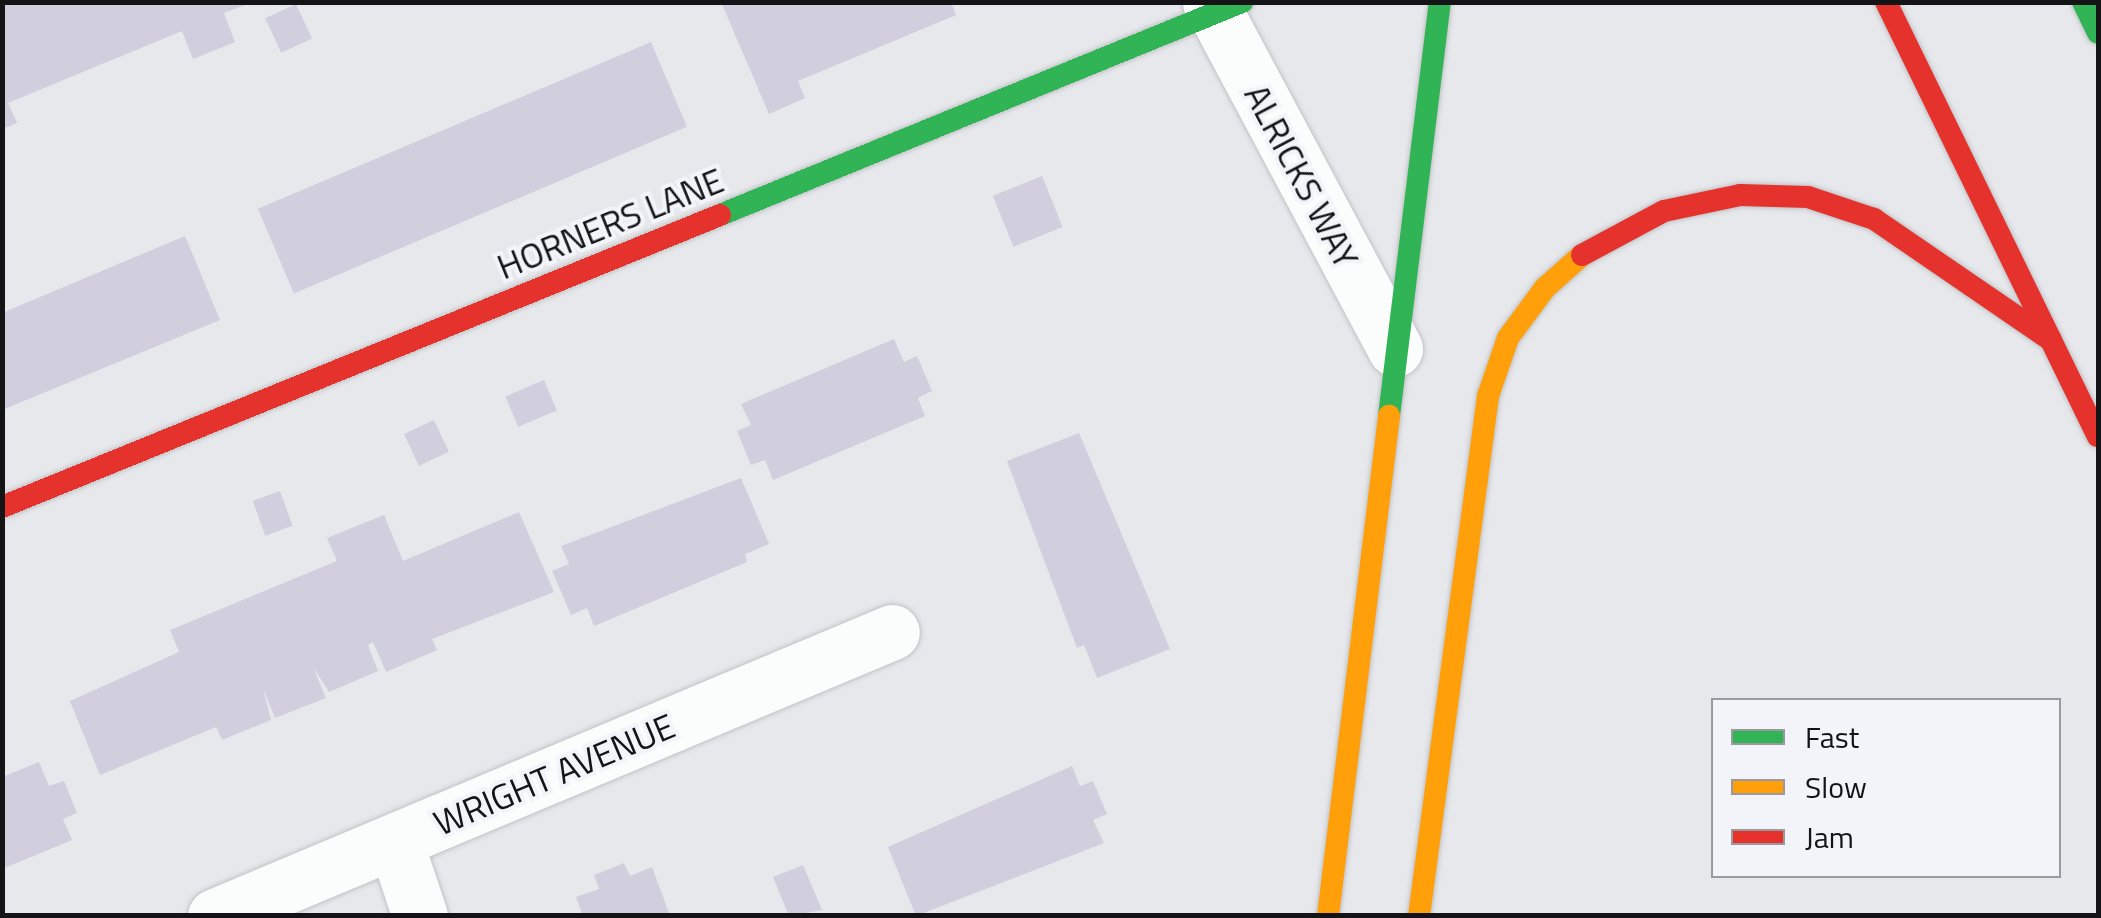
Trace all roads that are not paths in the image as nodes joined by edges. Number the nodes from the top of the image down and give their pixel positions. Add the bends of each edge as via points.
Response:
1 (1440, 2) edge
2 (1886, 2) edge
3 (2083, 2) edge
4 (1223, 7) edge
5 (2098, 33) edge
6 (2051, 340) junction
7 (1394, 349) junction
8 (2098, 436) edge
9 (2, 506) edge
10 (892, 632) dead end
11 (396, 841) junction
12 (215, 916) edge
13 (420, 916) edge
14 (1328, 916) edge
15 (1419, 916) edge

1 - 7 main road
2 - 6 main road
3 - 5 main road
4 - 7 street, ALRICKS WAY
4 - 9 main road, HORNERS LANE
6 - 8 main road
6 - 15 main road via 1874,218 1808,198 1740,195 1664,212 1596,243 1545,288 1508,338 1488,396
7 - 14 main road
10 - 11 street, WRIGHT AVENUE
11 - 12 street, WRIGHT AVENUE
11 - 13 street

